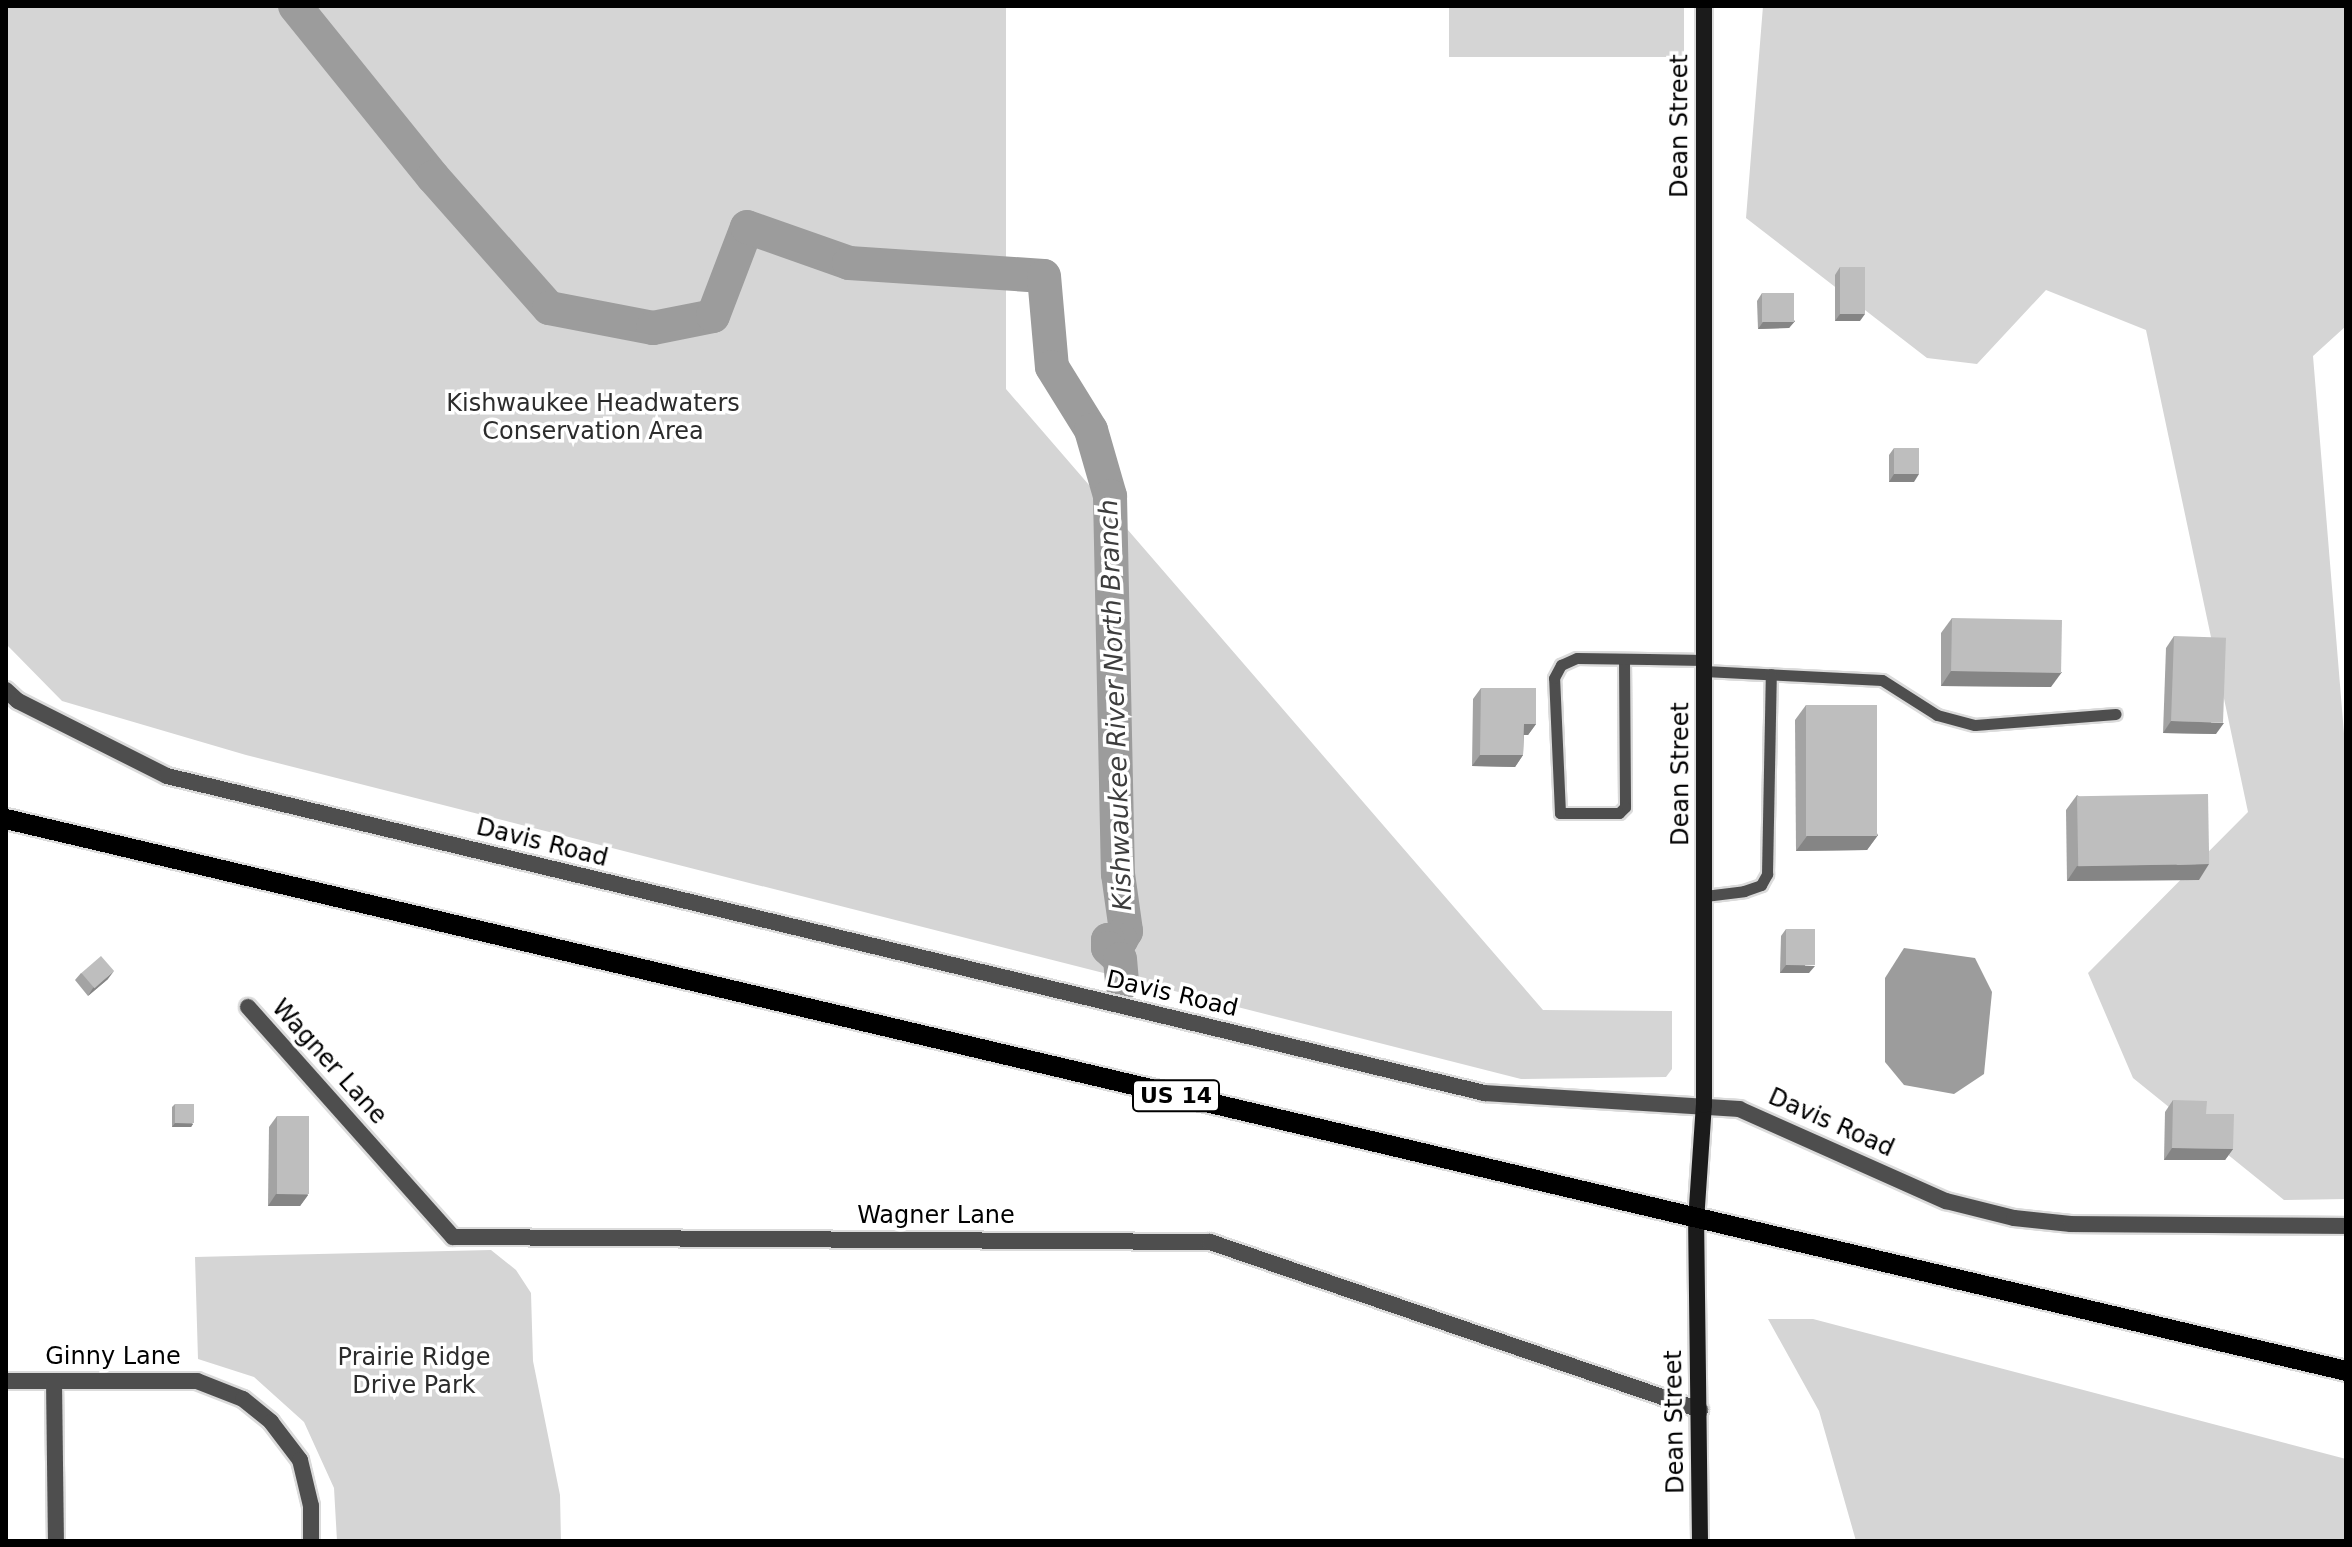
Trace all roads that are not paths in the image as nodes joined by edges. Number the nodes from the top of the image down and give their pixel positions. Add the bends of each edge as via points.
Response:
1 (1704, 6) edge
2 (1624, 659) junction
3 (1704, 666) junction
4 (1771, 674) junction
5 (6, 690) edge
6 (2116, 714) dead end
7 (6, 819) edge
8 (1705, 896) junction
9 (248, 1007) dead end
10 (1704, 1105) junction
11 (1696, 1221) junction
12 (2346, 1226) edge
13 (2346, 1371) edge
14 (6, 1381) edge
15 (54, 1381) junction
16 (1700, 1410) junction
17 (56, 1541) edge
18 (311, 1541) edge
19 (1700, 1541) edge

1 - 3 street, Dean Street
2 - 2 lane via 1577,658 1561,665 1554,678 1560,813 1619,813 1625,807
2 - 3 lane
3 - 4 lane
3 - 8 street, Dean Street
4 - 6 lane via 1882,680 1937,715 1975,725
4 - 8 lane via 1767,874 1761,885
5 - 10 street, Davis Road via 18,701 167,776 748,919 1484,1093
7 - 11 main road, US 14
8 - 10 street, Dean Street
9 - 16 street, Wagner Lane via 453,1237 1210,1242
10 - 11 street, Dean Street
10 - 12 street, Davis Road via 1772,1120 1946,1201 2014,1218 2071,1224
11 - 13 main road, US 14
11 - 16 street, Dean Street
14 - 15 street, Ginny Lane
15 - 17 street
15 - 18 street, Ginny Lane via 197,1381 243,1399 271,1422 300,1460 311,1506
16 - 19 street, Dean Street

